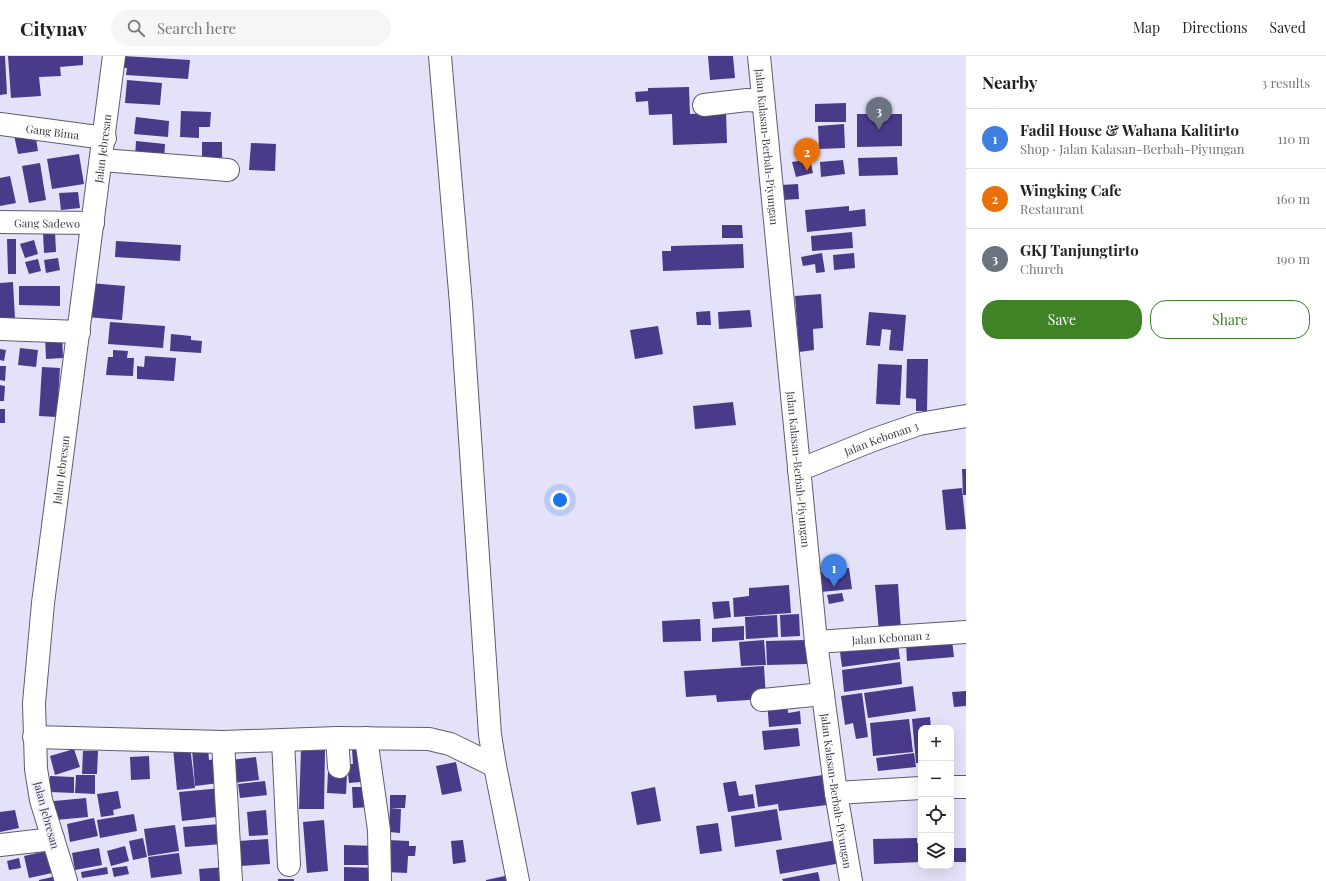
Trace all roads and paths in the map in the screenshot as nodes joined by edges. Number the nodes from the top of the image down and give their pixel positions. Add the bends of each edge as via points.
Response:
1 (114, 56) edge
2 (440, 56) edge
3 (758, 56) edge
4 (763, 101) junction
5 (704, 105) dead end
6 (0, 124) edge
7 (105, 138) junction
8 (102, 160) junction
9 (228, 170) dead end
10 (0, 222) edge
11 (93, 223) junction
12 (0, 329) edge
13 (79, 332) junction
14 (966, 416) edge
15 (799, 470) junction
16 (966, 632) edge
17 (816, 642) junction
18 (823, 694) junction
19 (762, 700) dead end
20 (34, 737) junction
21 (337, 738) junction
22 (366, 738) junction
23 (283, 740) junction
24 (223, 742) junction
25 (494, 766) junction
26 (339, 767) dead end
27 (954, 787) edge
28 (966, 787) edge
29 (918, 788) edge
30 (836, 793) junction
31 (53, 839) junction
32 (0, 845) edge
33 (289, 864) dead end
34 (66, 881) edge
35 (231, 881) edge
36 (380, 881) edge
37 (518, 881) edge
38 (851, 881) edge

1 - 7 street, Jalan Jebresan
2 - 25 street via 461,304 487,701
3 - 4 street, Jalan Kalasan-Berbah-Piyungan
4 - 5 street
4 - 15 street, Jalan Kalasan-Berbah-Piyungan
6 - 7 street, Gang Bima
7 - 8 street, Jalan Jebresan
8 - 9 street
8 - 11 street, Jalan Jebresan
10 - 11 street, Gang Sadewo
11 - 13 street, Jalan Jebresan
12 - 13 street
13 - 20 street, Jalan Jebresan via 43,603 34,703
14 - 15 street, Jalan Kebonan 3 via 919,424
15 - 17 street, Jalan Kalasan-Berbah-Piyungan
16 - 17 street, Jalan Kebonan 2
17 - 18 street, Jalan Kalasan-Berbah-Piyungan
18 - 19 street
18 - 30 street, Jalan Kalasan-Berbah-Piyungan
20 - 24 street
20 - 31 street, Jalan Jebresan via 41,800
21 - 22 street
21 - 23 street
21 - 26 street
22 - 25 street via 429,739 450,744
22 - 36 street via 379,830
23 - 24 street
23 - 33 street
24 - 35 street
25 - 37 street
27 - 28 street
29 - 30 street
30 - 38 street, Jalan Kalasan-Berbah-Piyungan
31 - 32 street
31 - 34 street, Jalan Jebresan

